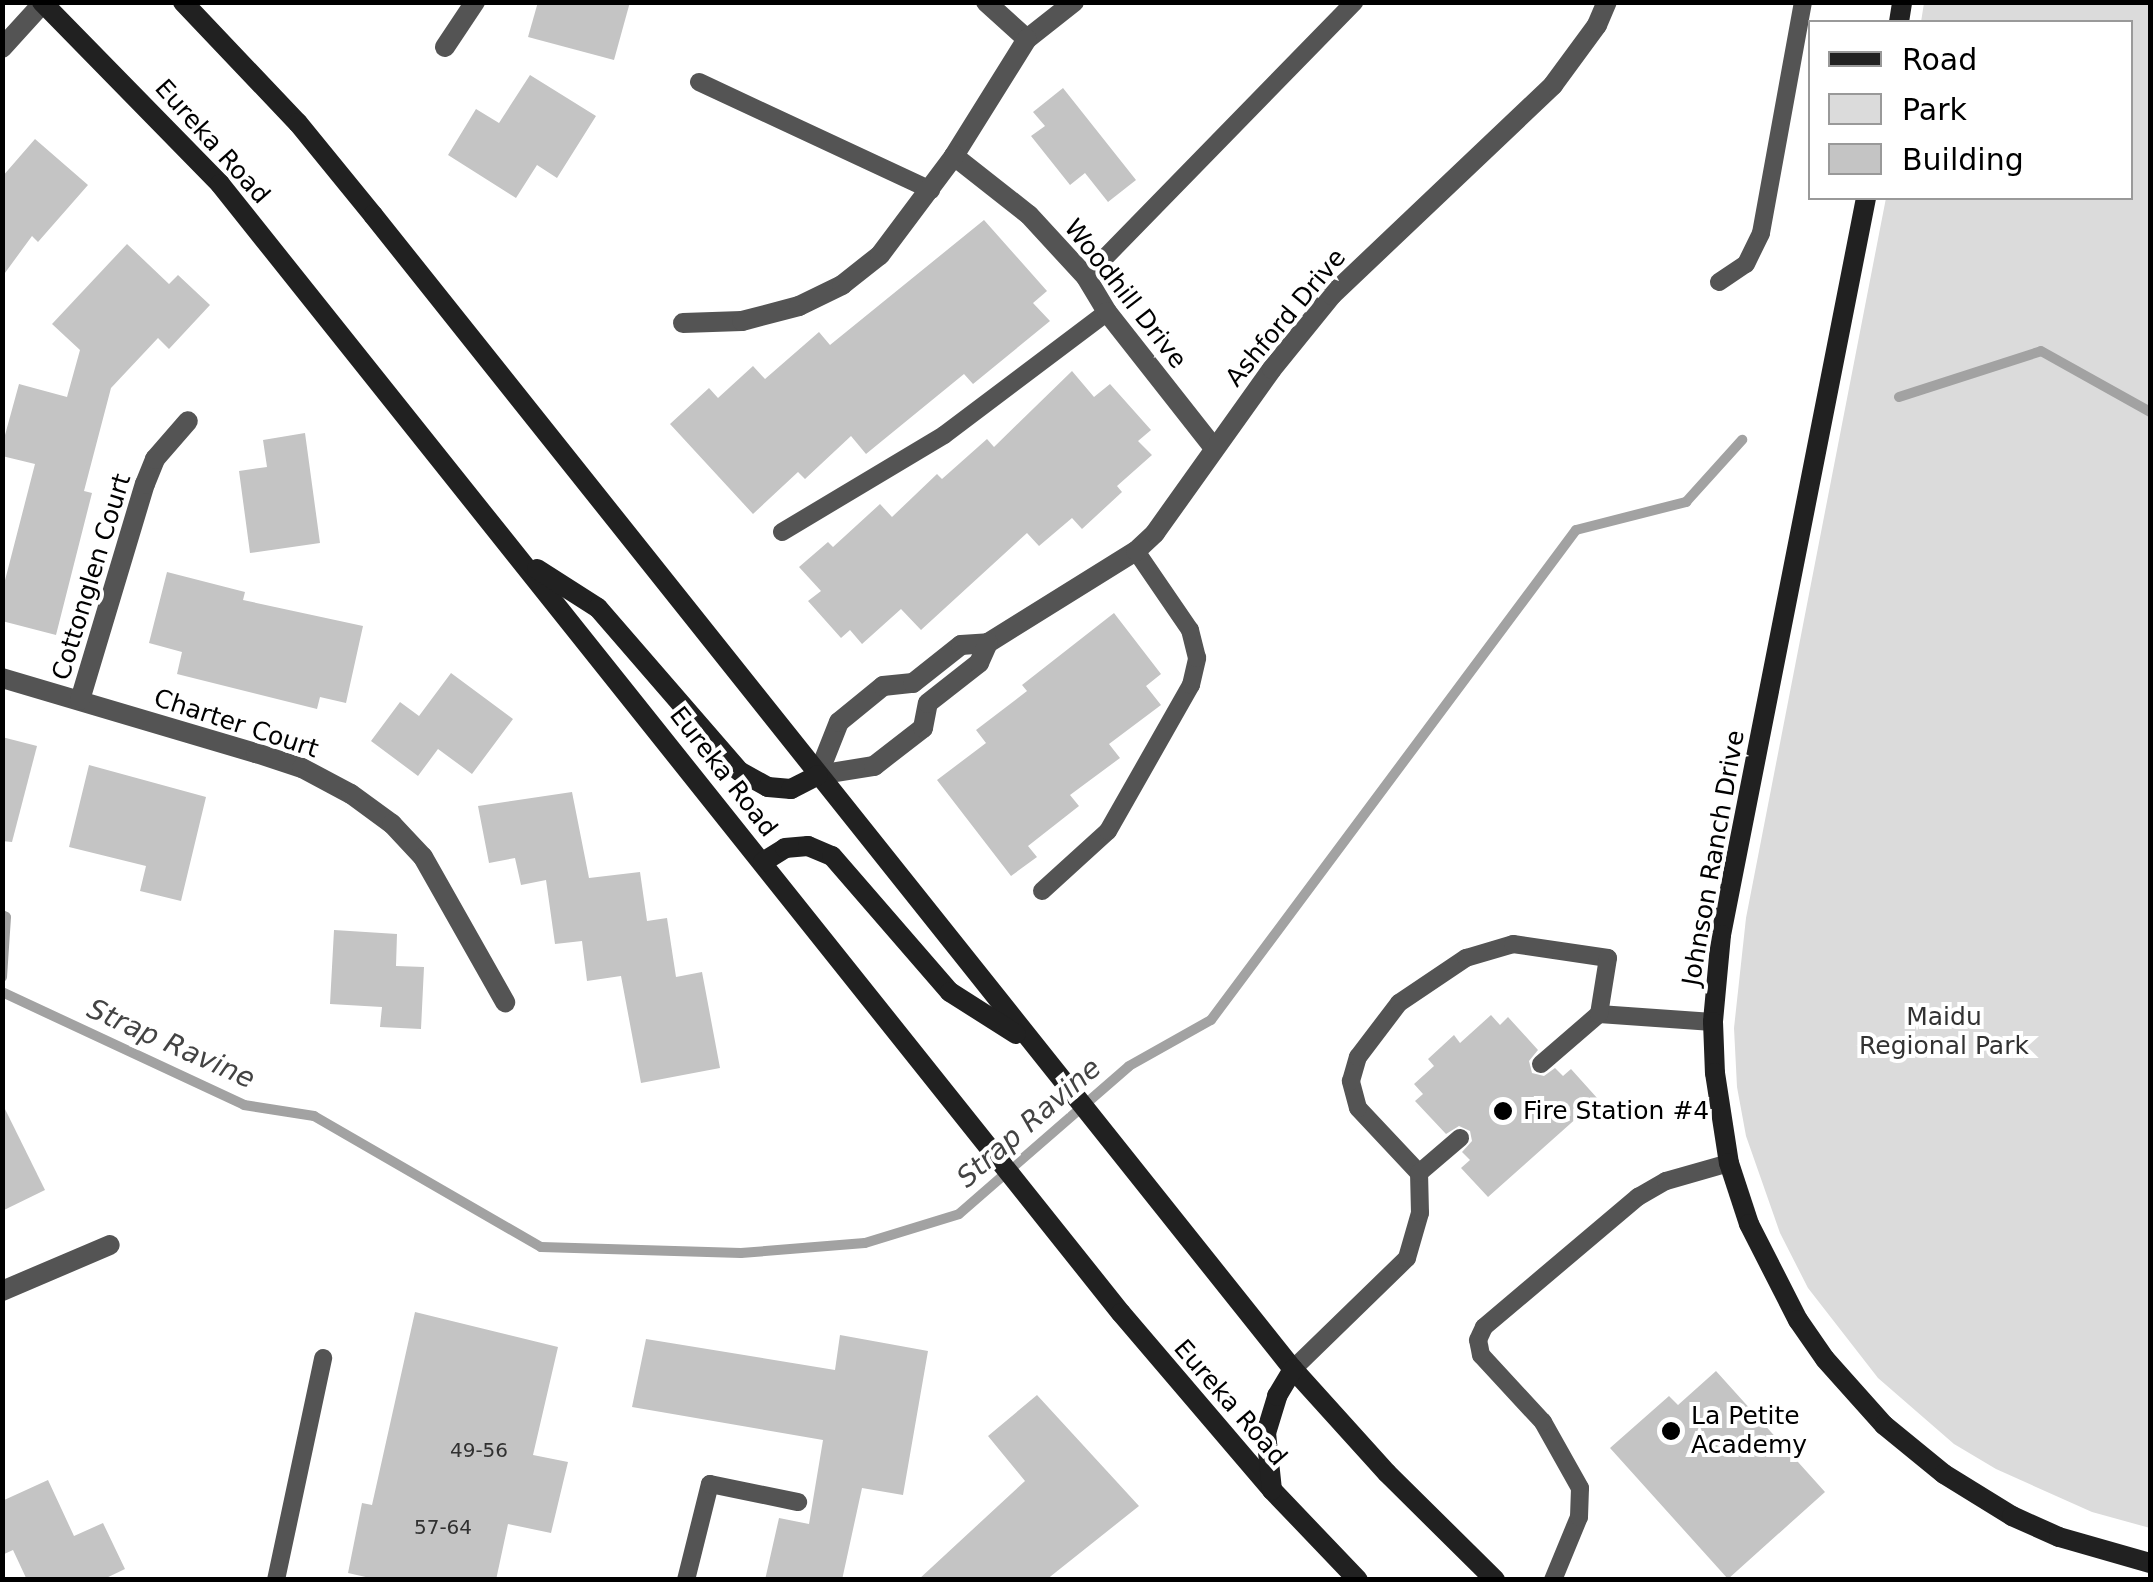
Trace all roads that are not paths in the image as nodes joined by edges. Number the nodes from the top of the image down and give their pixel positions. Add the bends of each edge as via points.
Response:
1 (182, 2) edge
2 (474, 2) edge
3 (986, 2) edge
4 (1074, 2) edge
5 (1354, 2) edge
6 (1607, 2) edge
7 (1803, 2) edge
8 (42, 3) edge
9 (1026, 40) junction
10 (445, 47) dead end
11 (2, 48) edge
12 (698, 82) dead end
13 (954, 156) junction
14 (931, 190) junction
15 (1866, 200) edge
16 (1086, 277) junction
17 (1719, 282) dead end
18 (1107, 312) junction
19 (683, 323) dead end
20 (188, 421) dead end
21 (1214, 448) junction
22 (782, 532) dead end
23 (1136, 551) junction
24 (522, 560) junction
25 (988, 643) junction
26 (2, 678) edge
27 (914, 683) junction
28 (80, 700) junction
29 (928, 703) junction
30 (818, 775) junction
31 (762, 862) junction
32 (1042, 891) dead end
33 (505, 1002) dead end
34 (1599, 1014) junction
35 (1713, 1022) junction
36 (1031, 1043) junction
37 (1541, 1064) dead end
38 (1460, 1138) dead end
39 (1729, 1163) junction
40 (1418, 1173) junction
41 (110, 1245) dead end
42 (2, 1290) edge
43 (323, 1358) dead end
44 (1293, 1369) junction
45 (1272, 1490) junction
46 (798, 1502) dead end
47 (2150, 1564) edge
48 (276, 1580) edge
49 (686, 1580) edge
50 (1358, 1580) edge
51 (1495, 1580) edge
52 (1553, 1580) edge

1 - 30 main road via 298,123
2 - 10 street
3 - 9 street
4 - 9 street
5 - 16 lane
6 - 21 street, Ashford Drive via 1554,85 1332,295
7 - 17 lane via 1761,233 1746,264
8 - 11 street
8 - 24 main road, Eureka Road via 220,184
9 - 13 street
12 - 14 lane
13 - 14 street
13 - 16 street, Woodhill Drive via 1029,216
14 - 19 street via 880,255 842,285 799,306 742,321
15 - 35 main road, Johnson Ranch Drive via 1721,935
16 - 18 street, Woodhill Drive
18 - 21 street, Woodhill Drive
18 - 22 lane via 944,436
20 - 28 street, Cottonglen Court via 155,459 144,484
21 - 23 street, Ashford Drive
23 - 25 street, Ashford Drive
23 - 32 lane via 1190,630 1197,658 1192,685 1108,830
24 - 30 main road via 598,608 739,771 768,787 791,789
24 - 31 main road, Eureka Road
25 - 27 street, Ashford Drive via 962,646
25 - 29 street, Ashford Drive via 979,662
26 - 28 street, Charter Court
27 - 29 street
27 - 30 street, Ashford Drive via 883,686 839,722
28 - 33 street, Charter Court via 302,768 351,794 423,857
29 - 30 street, Ashford Drive via 923,728 874,766
30 - 36 main road
31 - 36 main road via 785,848 808,846 832,856 950,992
31 - 45 main road, Eureka Road
34 - 35 lane
34 - 37 lane
34 - 40 lane via 1608,958 1513,944 1466,958 1399,1004 1358,1057 1351,1082 1358,1108
35 - 39 main road, Johnson Ranch Drive
36 - 44 main road
38 - 40 lane
39 - 47 main road, Johnson Ranch Drive via 1773,1278 1835,1371 1884,1425 1944,1474 2012,1516
39 - 52 lane via 1638,1196 1484,1327 1478,1340 1481,1355 1542,1422 1580,1488 1579,1517
40 - 44 lane via 1418,1225 1407,1258
41 - 42 street
43 - 48 lane
44 - 45 main road via 1266,1433
44 - 51 main road
45 - 50 main road, Eureka Road
46 - 49 lane via 710,1484

